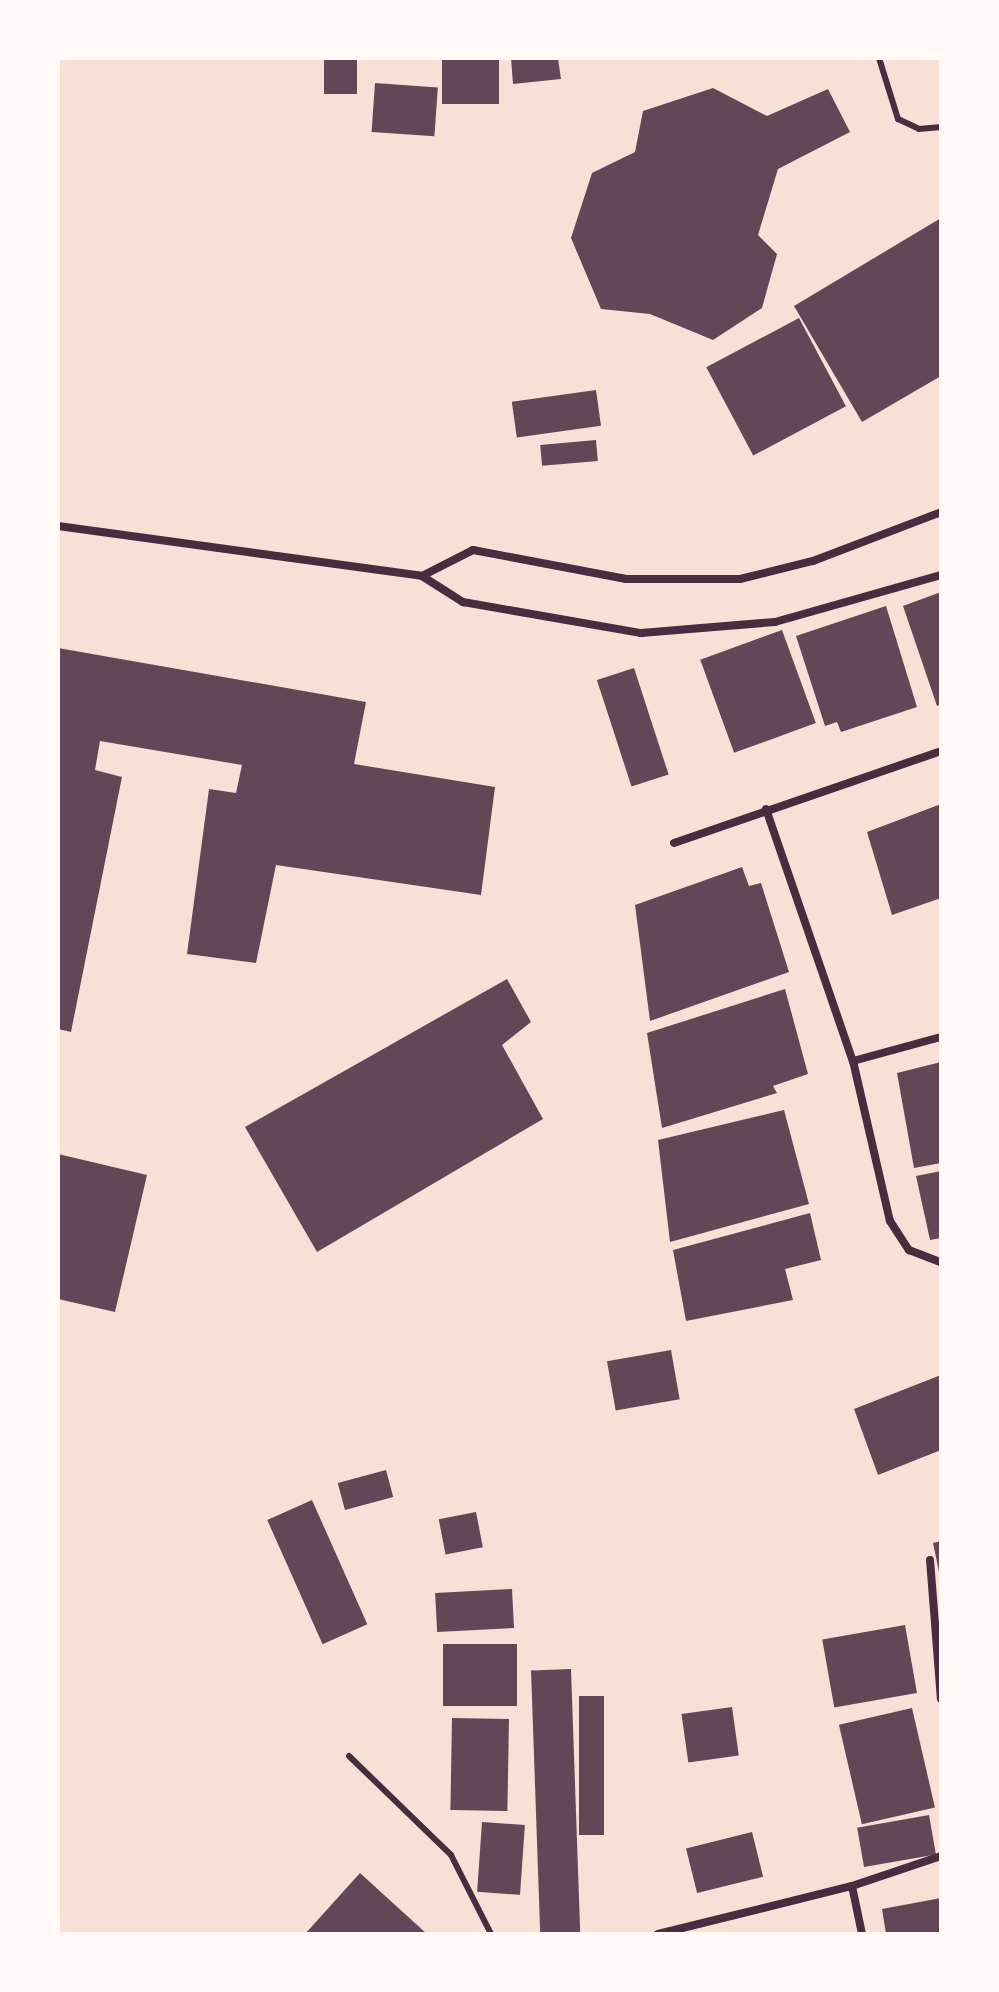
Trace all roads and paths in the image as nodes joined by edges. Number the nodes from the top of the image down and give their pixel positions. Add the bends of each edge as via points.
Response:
1 (879, 58) edge
2 (941, 127) edge
3 (941, 512) edge
4 (58, 526) edge
5 (941, 575) edge
6 (422, 576) junction
7 (941, 751) edge
8 (766, 809) junction
9 (674, 843) dead end
10 (941, 1037) edge
11 (853, 1061) junction
12 (941, 1262) edge
13 (930, 1560) dead end
14 (941, 1699) edge
15 (349, 1756) dead end
16 (941, 1856) edge
17 (852, 1886) junction
18 (491, 1934) edge
19 (658, 1934) edge
20 (862, 1934) edge

1 - 2 lane via 898,119 919,129
3 - 6 street via 813,561 740,579 626,579 473,550
4 - 6 street
5 - 6 street via 775,622 641,633 463,602
7 - 8 street
8 - 9 street
8 - 11 street
10 - 11 street
11 - 12 street via 890,1221 909,1250
13 - 14 street
15 - 18 lane via 451,1855
16 - 17 street
17 - 19 street
17 - 20 street

